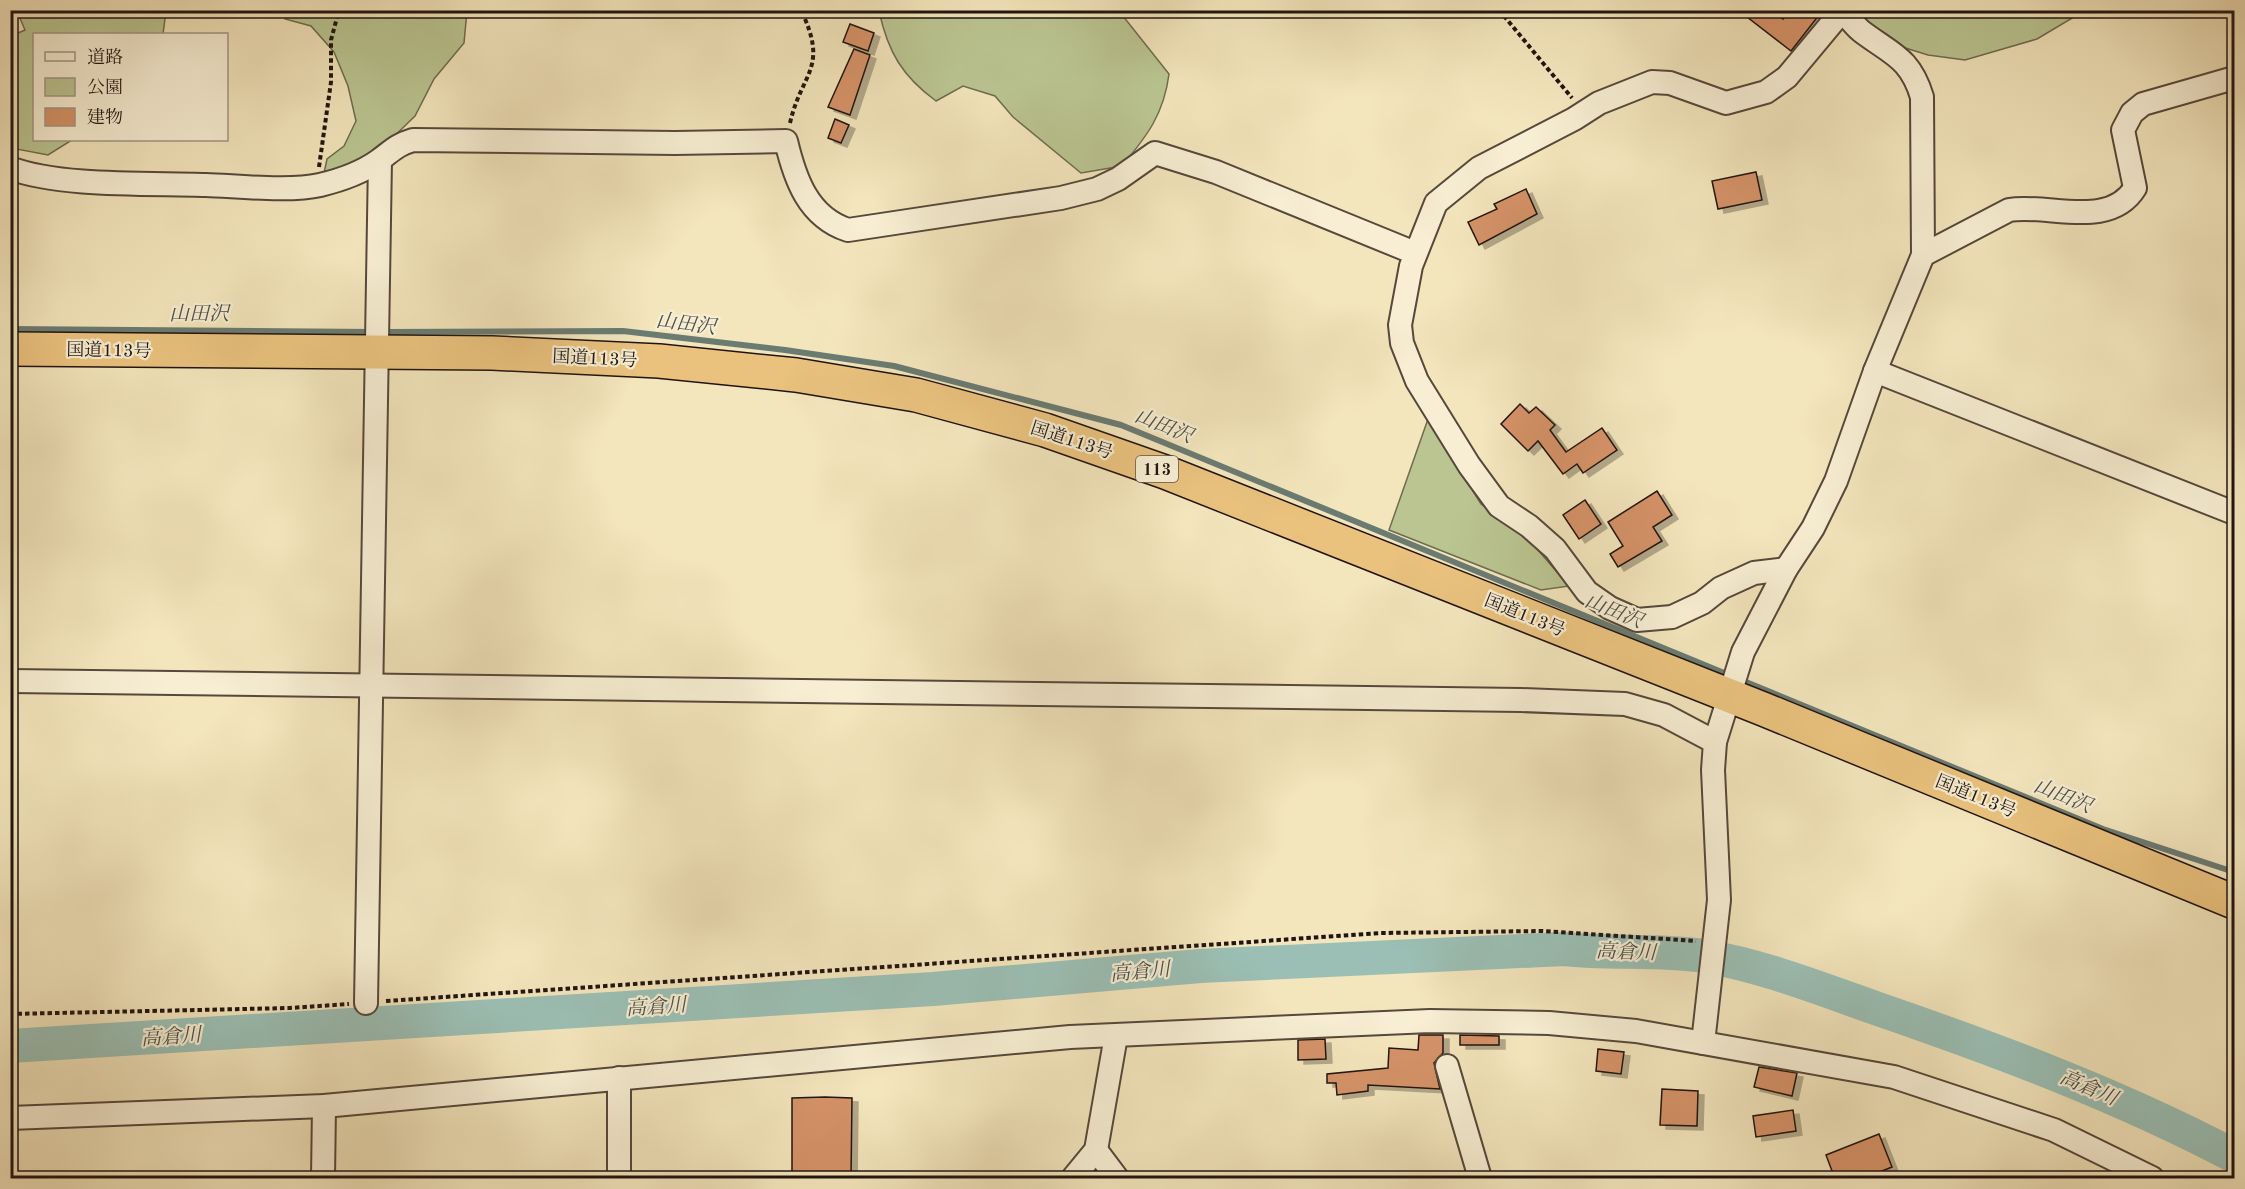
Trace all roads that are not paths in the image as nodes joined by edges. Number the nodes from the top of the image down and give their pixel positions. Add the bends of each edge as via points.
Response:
1 (1842, 11) edge
2 (2235, 78) edge
3 (380, 160) junction
4 (10, 168) edge
5 (1415, 253) junction
6 (1923, 255) junction
7 (10, 349) edge
8 (376, 352) junction
9 (1875, 371) junction
10 (2235, 513) edge
11 (1786, 569) junction
12 (10, 681) edge
13 (373, 687) junction
14 (1729, 695) junction
15 (1715, 742) junction
16 (2235, 902) edge
17 (366, 1003) road end
18 (1116, 1036) junction
19 (1703, 1043) junction
20 (1447, 1066) dead end
21 (619, 1078) junction
22 (324, 1106) junction
23 (10, 1118) edge
24 (1096, 1150) junction
25 (323, 1179) edge
26 (619, 1179) edge
27 (1073, 1179) edge
28 (1117, 1179) edge
29 (1480, 1179) edge
30 (2152, 1179) edge

1 - 5 street via 1788,77 1766,92 1726,103 1670,83 1652,82 1624,91 1479,168 1436,203
1 - 6 street via 1906,64 1918,83 1922,98
2 - 6 street via 2143,104 2132,113 2123,130 2135,188 2117,208 2069,212 2024,207 2009,210
3 - 4 street via 356,174 317,186 76,179 26,174
3 - 5 street via 396,146 413,140 786,141 804,194 817,212 848,230 1061,198 1118,179 1155,153 1216,172
3 - 8 street
5 - 11 street via 1400,325 1402,343 1417,381 1468,465 1499,506 1555,549 1587,592 1637,620 1654,619 1688,610 1721,588 1754,573
6 - 9 street
7 - 8 highway, 国道113号 / 113
8 - 13 street
8 - 14 highway, 国道113号 / 113 via 492,353 659,362 796,375 916,396 1044,430 1165,472
9 - 10 street
9 - 11 street via 1836,481 1813,528
11 - 14 street via 1743,652
12 - 13 street
13 - 15 street via 1625,704 1664,715
13 - 17 street
14 - 15 street
14 - 16 highway, 国道113号 / 113
15 - 19 street via 1719,900
18 - 19 street via 1442,1021 1560,1024 1636,1031
18 - 21 street
18 - 24 street
19 - 30 street via 1894,1077 2054,1130
20 - 29 street
21 - 22 street
21 - 26 street
22 - 23 street
22 - 25 street
24 - 27 street
24 - 28 street

